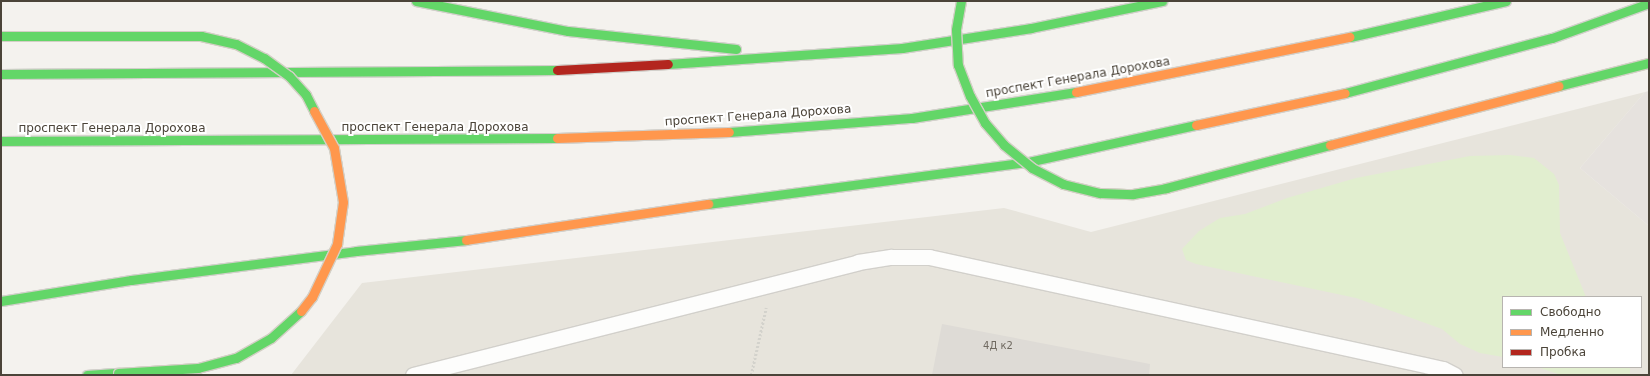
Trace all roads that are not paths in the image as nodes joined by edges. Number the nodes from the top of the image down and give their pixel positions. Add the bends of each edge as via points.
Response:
1 (416, 1) edge
2 (961, 1) edge
3 (1162, 1) edge
4 (1506, 1) edge
5 (1649, 3) edge
6 (1, 36) edge
7 (803, 56) junction
8 (1649, 63) edge
9 (1, 74) edge
10 (1, 141) edge
11 (1, 301) edge
12 (460, 370) edge
13 (87, 375) edge
14 (413, 375) edge
15 (1455, 375) edge

1 - 7 main road via 568,31
2 - 8 main road, bridge via 956,30 958,65 970,96 985,123 1004,145 1032,168 1063,184 1100,193 1132,194 1166,188
3 - 7 main road via 1031,28 902,48
4 - 10 main road, проспект Генерала Дорохова via 1268,55 1044,98 912,118 743,131 503,140
5 - 11 main road via 1552,38 1348,92 1033,161 742,199 475,239 356,251 130,280
6 - 13 main road, bridge via 201,36 236,44 264,58 289,76 306,95 334,148 343,202 337,244 312,297 292,321 271,338 236,358 198,368
7 - 9 main road via 519,72
12 - 14 lane
12 - 15 lane via 858,262 891,257 929,257 1443,369

